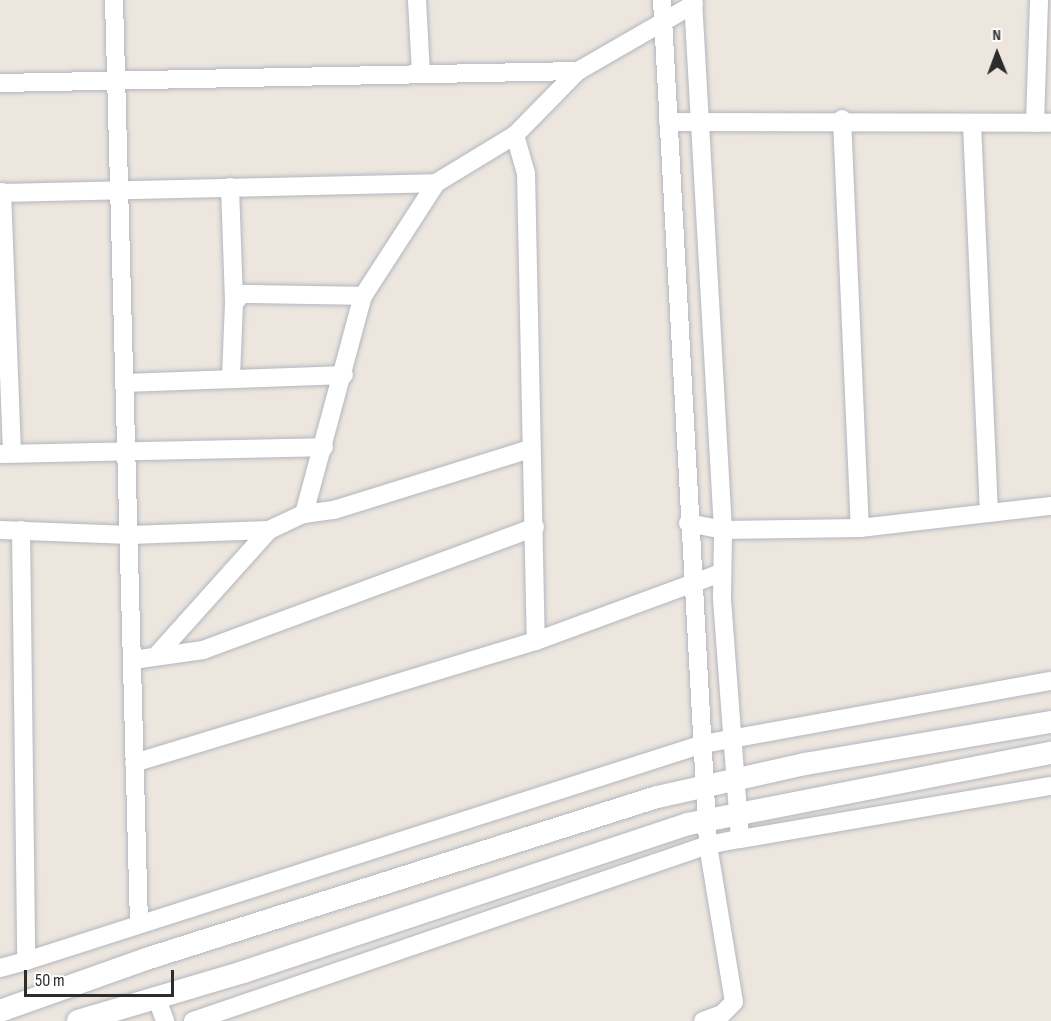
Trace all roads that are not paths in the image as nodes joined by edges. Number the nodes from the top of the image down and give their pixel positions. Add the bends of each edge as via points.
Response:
1 (114, 0) edge
2 (417, 0) edge
3 (662, 0) edge
4 (1039, 0) edge
5 (694, 2) edge
6 (663, 21) junction
7 (578, 71) junction
8 (421, 73) junction
9 (117, 82) junction
10 (0, 83) edge
11 (699, 119) junction
12 (842, 119) junction
13 (668, 122) junction
14 (1043, 123) edge
15 (972, 124) junction
16 (515, 135) junction
17 (436, 183) junction
18 (230, 186) junction
19 (118, 188) junction
20 (1, 193) edge
21 (363, 296) junction
22 (234, 303) junction
23 (344, 375) junction
24 (231, 377) junction
25 (126, 383) junction
26 (324, 447) junction
27 (530, 449) junction
28 (129, 452) junction
29 (6, 453) edge
30 (1051, 506) edge
31 (989, 510) junction
32 (304, 514) junction
33 (688, 523) junction
34 (536, 527) junction
35 (861, 528) junction
36 (0, 530) edge
37 (21, 530) junction
38 (268, 530) junction
39 (723, 530) junction
40 (130, 535) junction
41 (721, 573) junction
42 (690, 582) junction
43 (536, 641) junction
44 (156, 656) junction
45 (133, 660) junction
46 (1051, 681) edge
47 (1051, 722) edge
48 (731, 738) junction
49 (703, 744) junction
50 (1051, 753) edge
51 (134, 763) junction
52 (733, 780) junction
53 (705, 786) junction
54 (1051, 786) edge
55 (737, 812) junction
56 (707, 819) junction
57 (740, 839) junction
58 (708, 845) junction
59 (139, 924) junction
60 (26, 961) junction
61 (0, 968) edge
62 (156, 996) junction
63 (0, 1011) edge
64 (78, 1021) edge
65 (165, 1021) edge
66 (193, 1021) edge
67 (703, 1021) edge

1 - 9 street
2 - 8 street
3 - 6 street
4 - 14 street
5 - 6 street
5 - 11 street
6 - 7 street
6 - 13 street
7 - 8 street
7 - 16 street
8 - 9 street
9 - 10 street
9 - 19 street
11 - 12 street
11 - 13 street
11 - 39 street
12 - 15 street
12 - 35 street
13 - 33 street
14 - 15 street
15 - 31 street
16 - 17 street
16 - 27 street via 526,173
17 - 18 street
17 - 21 street
18 - 19 street
18 - 22 street
19 - 20 street
19 - 25 street
20 - 29 street
21 - 22 street via 251,292
21 - 23 street
22 - 24 street
23 - 24 street
23 - 26 street
24 - 25 street
25 - 28 street
26 - 28 street
26 - 32 street
27 - 32 street via 334,510
27 - 34 street
28 - 29 street
28 - 40 street
30 - 31 street
31 - 35 street
32 - 38 street
33 - 39 street
33 - 42 street
34 - 43 street
34 - 44 street via 203,650
35 - 39 street
36 - 37 street
37 - 40 street
37 - 60 street
38 - 40 street
38 - 44 street
39 - 41 street
40 - 45 street
41 - 42 street
41 - 48 street
42 - 43 street
42 - 49 street
43 - 51 street
44 - 45 street
45 - 51 street
46 - 48 street
47 - 52 street
48 - 49 street
48 - 52 street
49 - 53 street
49 - 59 street
50 - 55 street
51 - 59 street
52 - 53 street
52 - 55 street
53 - 56 street
53 - 63 street via 146,959
54 - 57 street
55 - 56 street
55 - 57 street
56 - 58 street
56 - 62 street
57 - 58 street
58 - 66 street
58 - 67 street via 734,1002 722,1014
59 - 60 street
60 - 61 street
62 - 64 street
62 - 65 street

